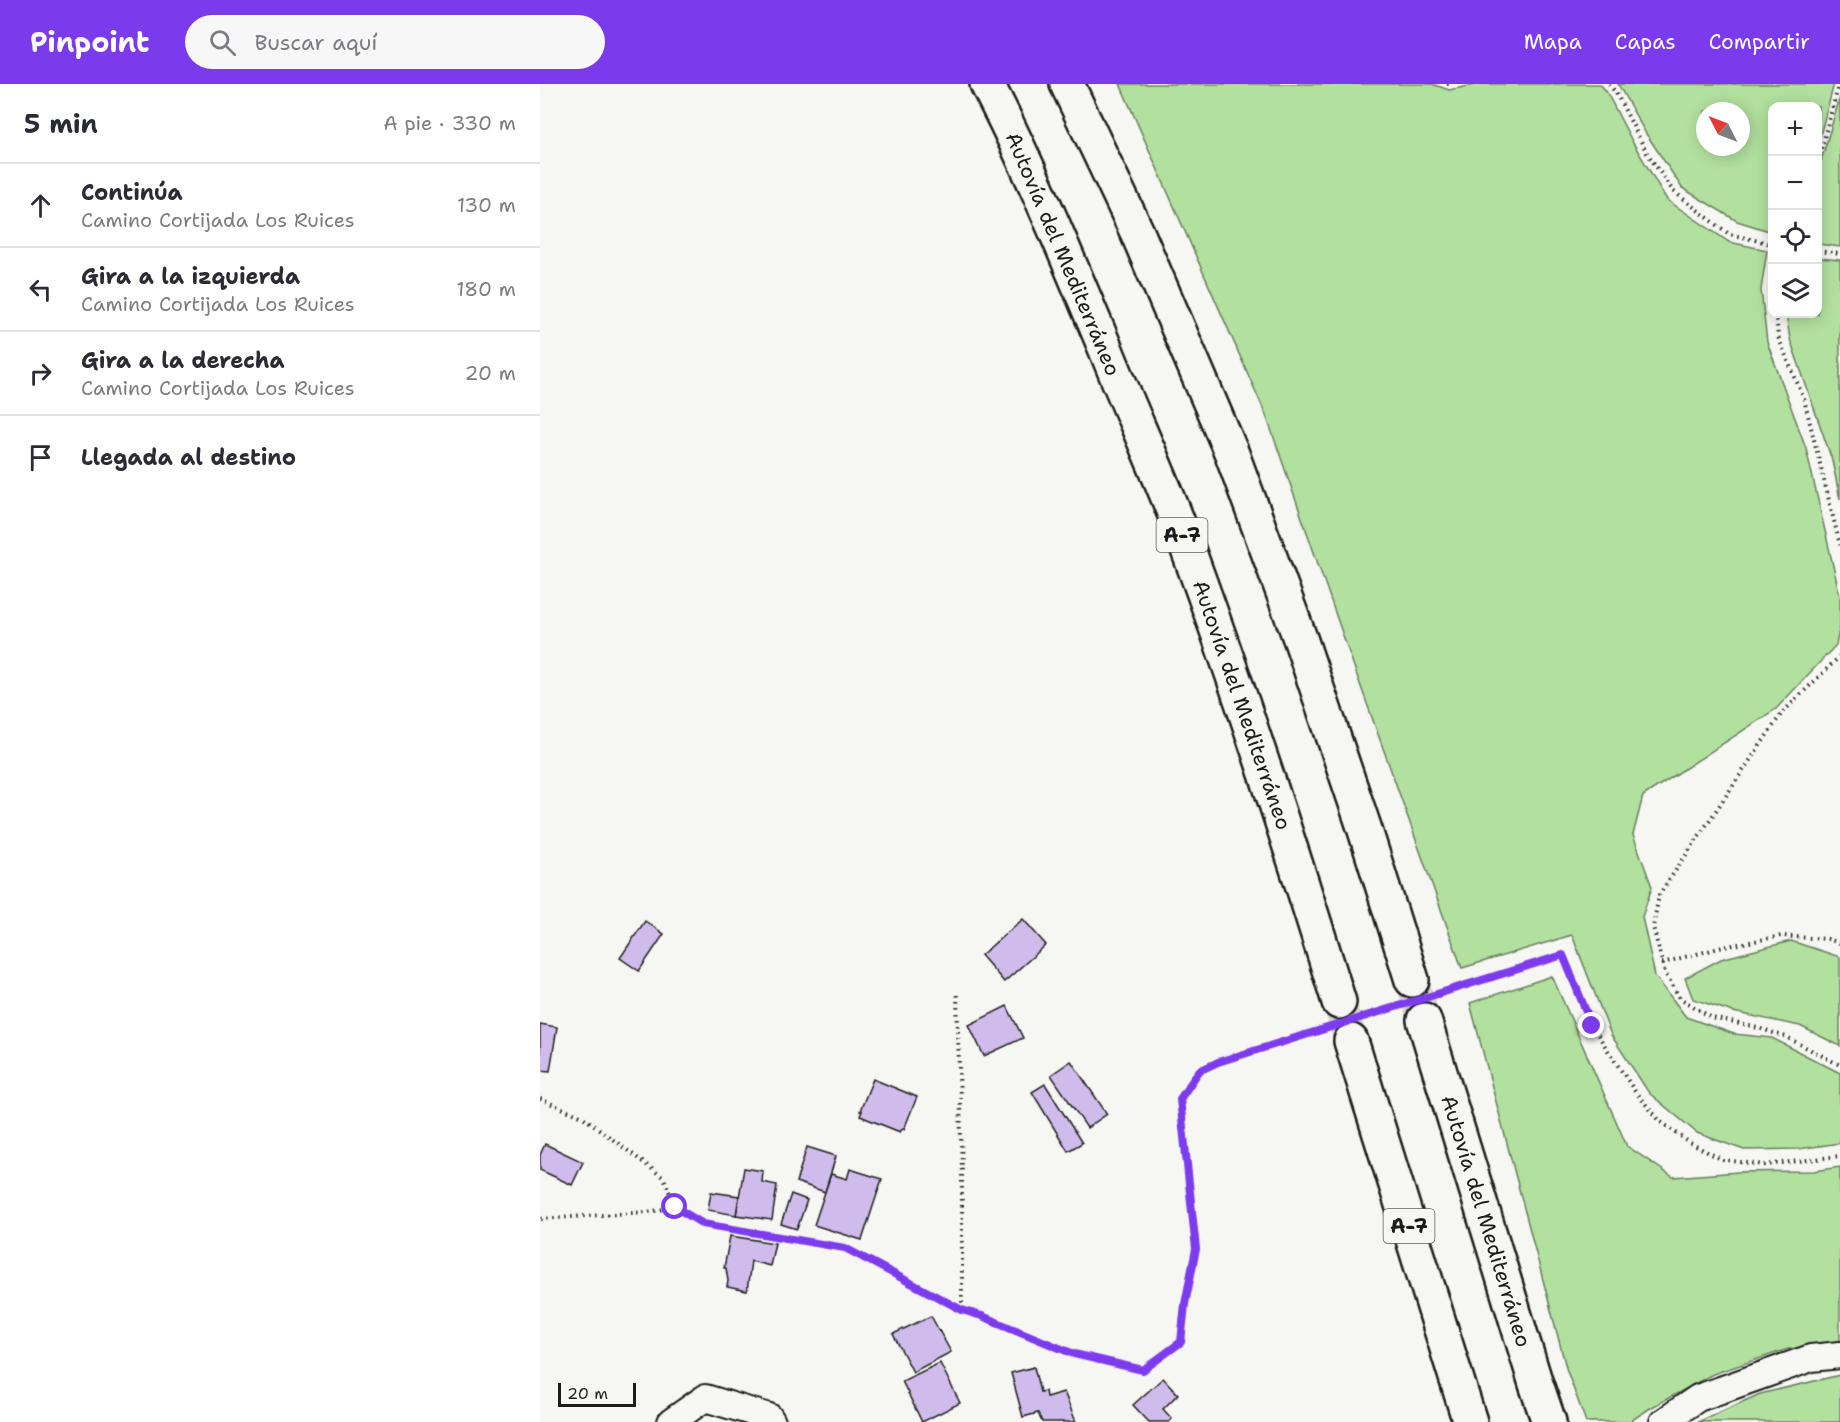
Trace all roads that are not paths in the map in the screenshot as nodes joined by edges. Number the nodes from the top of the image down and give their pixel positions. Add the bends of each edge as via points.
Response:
1 (987, 84) edge
2 (1067, 84) edge
3 (1412, 980) tunnel mouth
4 (1339, 1002) tunnel mouth
5 (1424, 1020) tunnel mouth
6 (1351, 1041) tunnel mouth
7 (1840, 1355) edge
8 (1468, 1416) edge
9 (670, 1422) edge
10 (772, 1422) edge
11 (1550, 1422) edge
12 (1663, 1422) edge

1 - 4 highway, Autovía del Mediterráneo / A-7 via 1083,297 1179,526 1293,854
2 - 3 highway via 1137,232 1232,454 1301,641
5 - 11 highway, Autovía del Mediterráneo
6 - 8 highway, A-7
7 - 12 street via 1811,1358 1698,1398
9 - 10 street via 705,1398 769,1417

